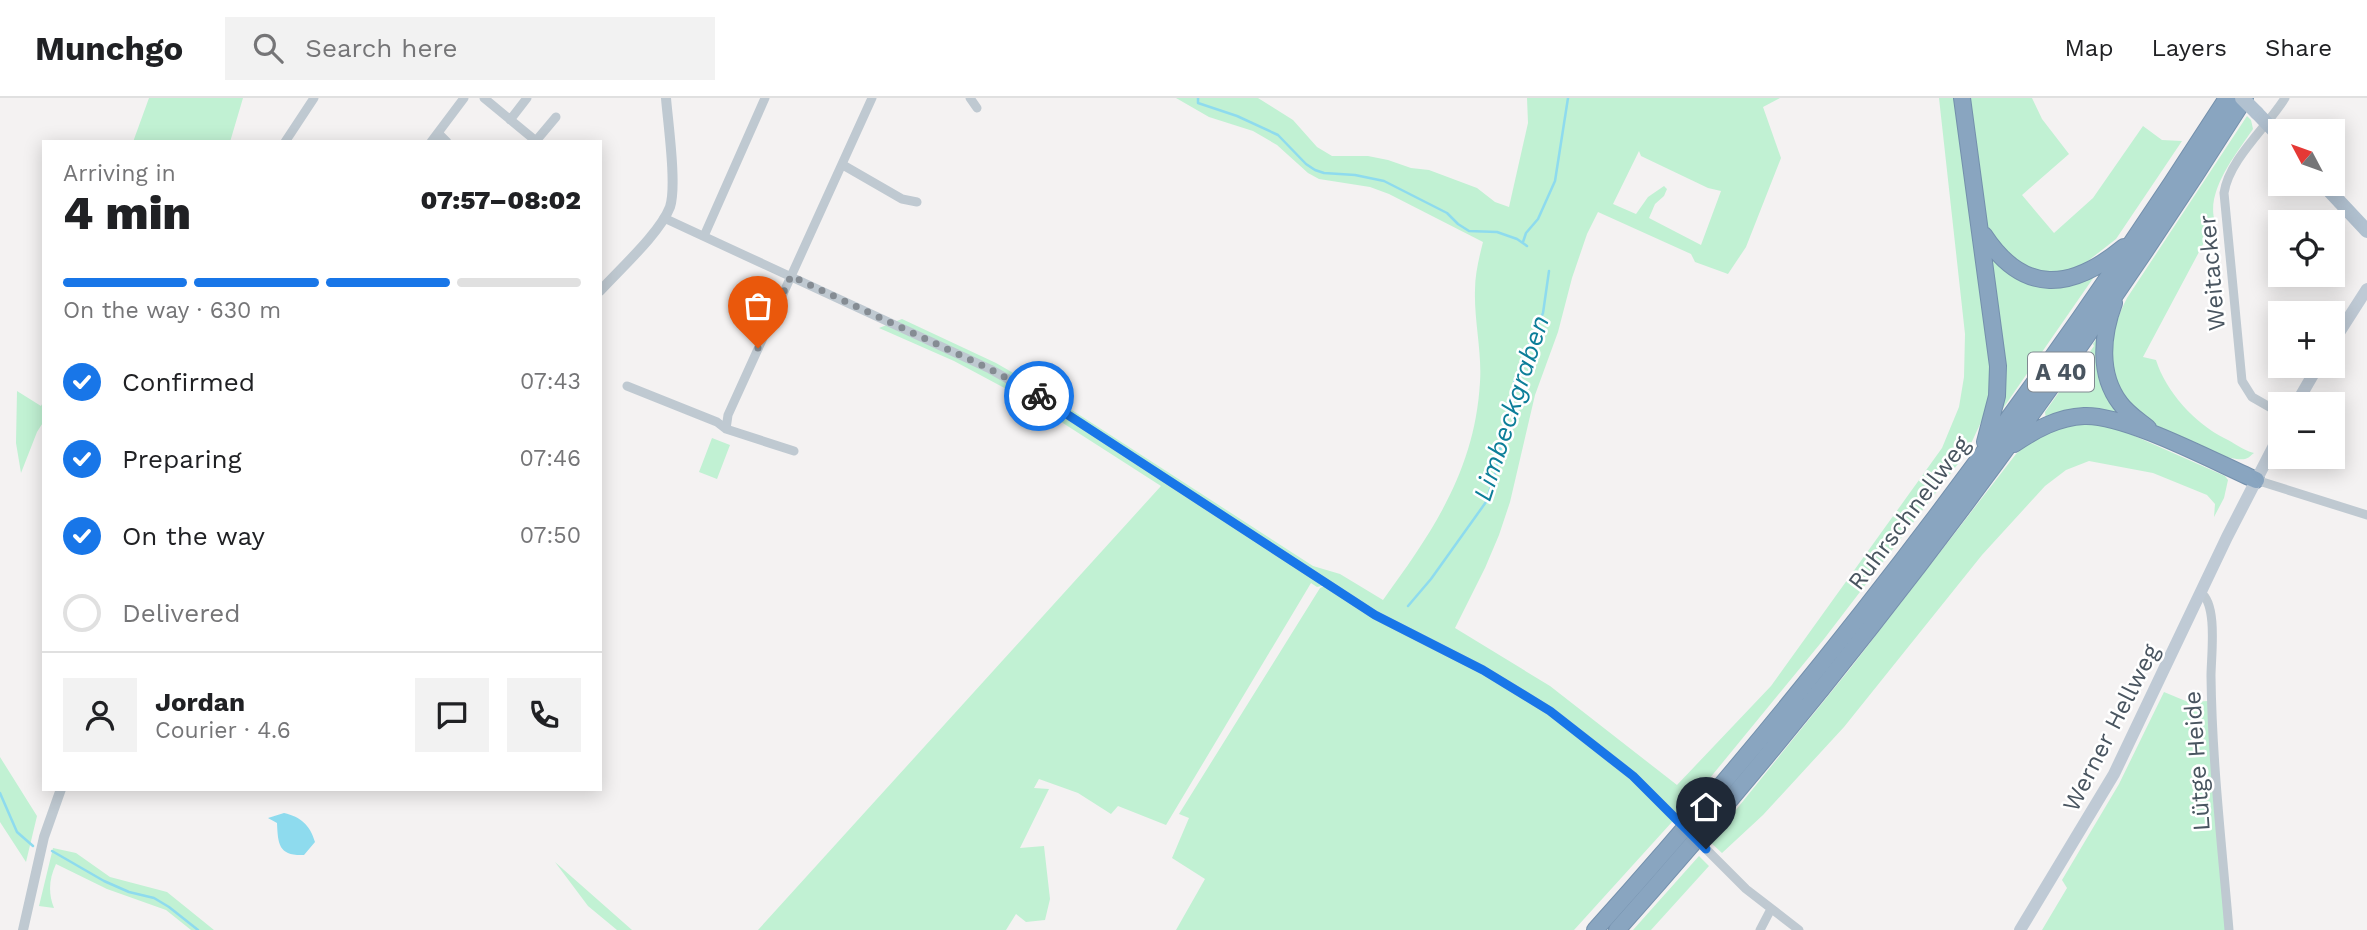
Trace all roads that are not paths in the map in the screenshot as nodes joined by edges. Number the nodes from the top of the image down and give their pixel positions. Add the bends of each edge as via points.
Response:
1 (314, 98) edge
2 (464, 98) edge
3 (484, 98) edge
4 (527, 98) edge
5 (666, 98) edge
6 (765, 98) edge
7 (872, 98) edge
8 (970, 98) edge
9 (1962, 98) edge
10 (2227, 98) edge
11 (2243, 98) edge
12 (2285, 98) edge
13 (977, 108) dead end
14 (555, 117) dead end
15 (2262, 118) junction
16 (510, 120) junction
17 (2268, 124) edge
18 (438, 133) junction
19 (287, 140) edge
20 (433, 140) edge
21 (445, 140) edge
22 (534, 140) edge
23 (536, 140) edge
24 (843, 165) junction
25 (2334, 196) edge
26 (2343, 196) edge
27 (917, 202) dead end
28 (664, 218) junction
29 (2367, 218) edge
30 (2144, 225) junction
31 (1981, 230) junction
32 (2367, 232) edge
33 (704, 236) junction
34 (791, 276) junction
35 (2127, 276) junction
36 (602, 289) edge
37 (2367, 289) edge
38 (2345, 323) edge
39 (627, 386) dead end
40 (2268, 406) edge
41 (726, 429) junction
42 (2157, 437) junction
43 (794, 451) dead end
44 (2268, 457) edge
45 (1993, 466) junction
46 (1969, 472) junction
47 (2256, 480) junction
48 (2367, 515) edge
49 (2201, 593) junction
50 (60, 791) edge
51 (1770, 909) junction
52 (23, 930) edge
53 (1595, 930) edge
54 (1617, 930) edge
55 (1760, 930) edge
56 (1799, 930) edge
57 (2020, 930) edge
58 (2229, 930) edge

1 - 19 street
2 - 18 street
3 - 16 street
4 - 16 street
5 - 28 street via 672,189
6 - 33 street
7 - 24 street
8 - 13 street
9 - 31 highway
10 - 30 highway, Ruhrschnellweg / A 40
11 - 15 main road, bridge
11 - 35 highway, Ruhrschnellweg / A 40
12 - 15 street, Weitacker
14 - 23 street
15 - 17 main road
15 - 40 street, Weitacker via 2224,193 2242,381 2252,397
16 - 22 street
18 - 20 street
18 - 21 street
24 - 27 street via 902,199
24 - 34 street
25 - 32 main road
26 - 29 main road
28 - 33 street
28 - 36 street
30 - 31 highway via 2099,265 2055,280 2016,271 2001,259
30 - 46 highway, Ruhrschnellweg / A 40
31 - 46 highway via 1998,381 1990,428
33 - 34 street
34 - 41 street via 728,415
34 - 51 street, bridge via 990,369 1045,400 1375,615 1483,670 1550,711 1633,776
35 - 42 highway via 2107,329 2106,373 2118,401
35 - 45 highway, Ruhrschnellweg / A 40
37 - 38 main road
39 - 41 street
41 - 43 street
42 - 45 highway via 2105,418 2077,416 2028,435
42 - 47 highway
44 - 47 main road, Werner Hellweg
45 - 54 highway, Ruhrschnellweg / A 40 via 1787,731
46 - 53 highway, Ruhrschnellweg / A 40 via 1780,714
47 - 48 street
47 - 49 main road, Werner Hellweg
49 - 57 main road, Werner Hellweg via 2114,774
49 - 58 street, Lütge Heide via 2212,617 2211,685
50 - 52 street via 44,837
51 - 55 street
51 - 56 street

